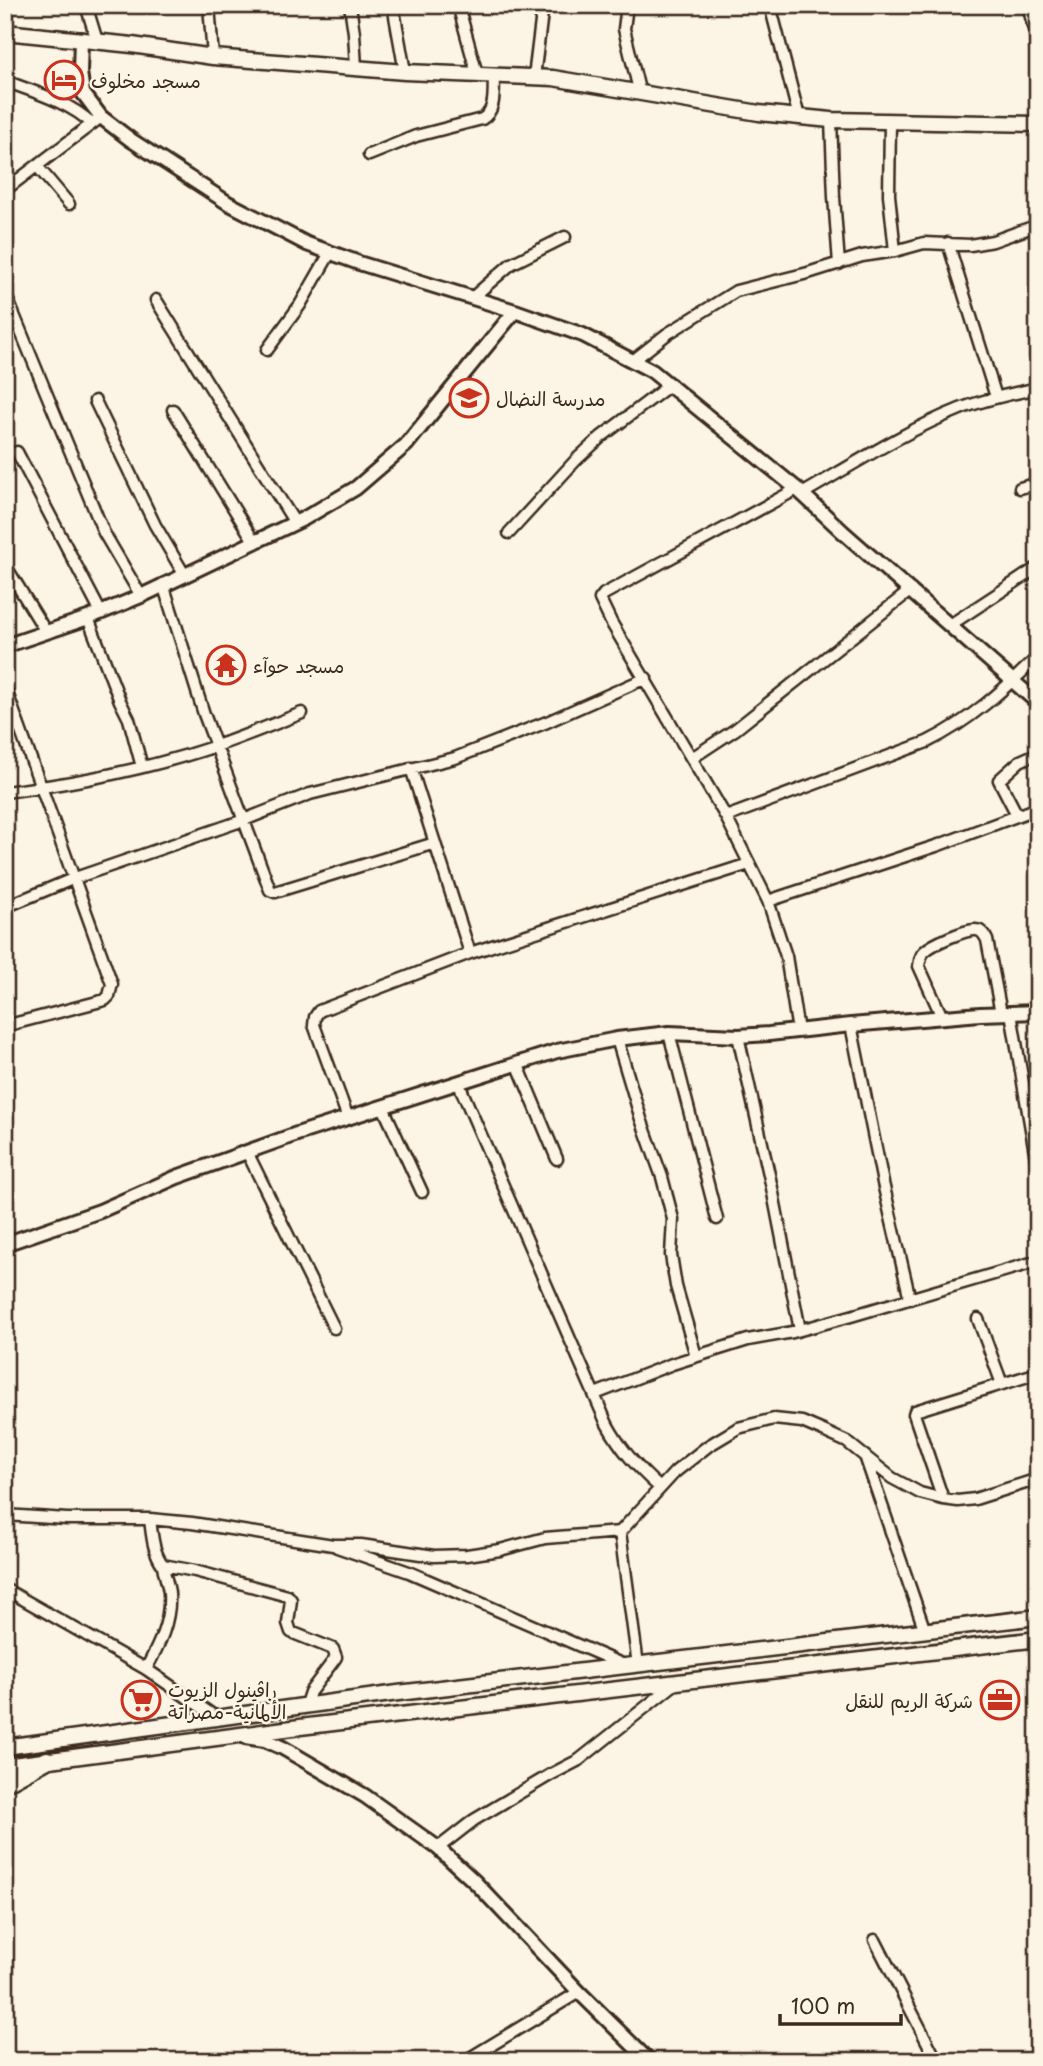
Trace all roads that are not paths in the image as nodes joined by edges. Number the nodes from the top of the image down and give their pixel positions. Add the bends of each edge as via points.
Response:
1 (86, 5) edge
2 (209, 5) edge
3 (350, 5) edge
4 (393, 5) edge
5 (458, 5) edge
6 (543, 5) edge
7 (627, 5) edge
8 (770, 5) edge
9 (1028, 5) edge
10 (5, 32) edge
11 (81, 39) junction
12 (97, 41) junction
13 (1038, 45) edge
14 (213, 57) junction
15 (356, 68) junction
16 (405, 72) junction
17 (477, 74) junction
18 (494, 75) junction
19 (534, 77) junction
20 (5, 81) edge
21 (640, 94) junction
22 (799, 117) junction
23 (97, 120) junction
24 (831, 120) junction
25 (890, 122) junction
26 (1038, 124) edge
27 (369, 155) dead end
28 (37, 166) junction
29 (5, 190) edge
30 (68, 204) dead end
31 (1038, 225) edge
32 (565, 237) dead end
33 (948, 243) junction
34 (895, 251) junction
35 (330, 253) junction
36 (839, 264) junction
37 (5, 293) edge
38 (472, 298) junction
39 (156, 300) dead end
40 (514, 311) junction
41 (267, 350) dead end
42 (634, 360) junction
43 (671, 384) junction
44 (1038, 388) edge
45 (996, 397) junction
46 (95, 401) dead end
47 (173, 410) dead end
48 (17, 452) dead end
49 (1038, 483) edge
50 (1020, 488) dead end
51 (800, 491) junction
52 (295, 523) junction
53 (509, 533) dead end
54 (255, 543) junction
55 (5, 565) edge
56 (1038, 567) edge
57 (184, 574) junction
58 (163, 584) junction
59 (911, 590) junction
60 (141, 596) junction
61 (94, 615) junction
62 (950, 625) junction
63 (46, 632) junction
64 (5, 646) edge
65 (1038, 657) edge
66 (646, 678) junction
67 (1012, 681) junction
68 (5, 687) edge
69 (1038, 703) edge
70 (302, 713) dead end
71 (215, 746) junction
72 (1038, 753) edge
73 (692, 758) junction
74 (142, 766) junction
75 (411, 768) junction
76 (41, 788) junction
77 (5, 792) edge
78 (1038, 808) edge
79 (1017, 815) junction
80 (726, 817) junction
81 (244, 820) junction
82 (435, 843) junction
83 (749, 864) junction
84 (75, 878) junction
85 (768, 901) junction
86 (5, 907) edge
87 (470, 953) junction
88 (1038, 1012) edge
89 (1006, 1013) junction
90 (942, 1017) junction
91 (851, 1025) junction
92 (5, 1026) edge
93 (798, 1031) junction
94 (669, 1033) junction
95 (738, 1035) junction
96 (617, 1039) junction
97 (517, 1063) junction
98 (458, 1082) junction
99 (383, 1107) junction
100 (348, 1118) junction
101 (1035, 1138) edge
102 (247, 1152) junction
103 (557, 1159) dead end
104 (1038, 1170) edge
105 (422, 1192) dead end
106 (717, 1219) dead end
107 (5, 1244) edge
108 (1038, 1261) edge
109 (910, 1299) junction
110 (978, 1319) dead end
111 (334, 1328) dead end
112 (800, 1330) junction
113 (696, 1356) junction
114 (1038, 1373) edge
115 (1002, 1384) junction
116 (595, 1394) junction
117 (865, 1456) junction
118 (1038, 1479) edge
119 (660, 1488) junction
120 (943, 1499) junction
121 (5, 1515) edge
122 (150, 1519) junction
123 (620, 1532) junction
124 (333, 1545) junction
125 (163, 1565) junction
126 (5, 1589) edge
127 (1038, 1617) edge
128 (925, 1631) junction
129 (1038, 1639) edge
130 (802, 1646) junction
131 (804, 1665) junction
132 (632, 1666) junction
133 (146, 1669) junction
134 (678, 1681) junction
135 (305, 1707) junction
136 (218, 1718) junction
137 (238, 1736) junction
138 (5, 1746) edge
139 (47, 1760) junction
140 (5, 1766) edge
141 (5, 1783) edge
142 (438, 1848) junction
143 (875, 1940) dead end
144 (579, 1992) junction
145 (465, 2061) edge
146 (649, 2061) edge
147 (937, 2061) edge

1 - 12 street
2 - 14 street
3 - 15 street
4 - 16 street
5 - 17 street
6 - 19 street
7 - 21 street via 624,29
8 - 22 street
9 - 13 street
10 - 11 main road
11 - 12 main road
11 - 23 street via 83,93
12 - 14 main road
14 - 15 main road
15 - 16 main road
16 - 17 main road
17 - 18 main road
18 - 19 main road
18 - 27 street via 489,115
19 - 21 main road
20 - 23 street
21 - 22 main road
22 - 24 main road
23 - 28 street
23 - 35 street via 228,203
24 - 25 main road
24 - 36 street
25 - 26 main road
25 - 34 street via 889,195
28 - 29 street
28 - 30 street
31 - 33 street via 982,243
32 - 38 street via 511,264
33 - 34 street via 924,243
33 - 45 street
34 - 36 street
35 - 38 street
35 - 41 street
36 - 42 street via 736,291
37 - 60 street via 104,533
38 - 40 street
39 - 52 street
40 - 42 street via 583,335
40 - 52 street via 394,457 356,488
42 - 43 street
43 - 51 street
43 - 53 street via 601,437
44 - 45 street
45 - 51 street via 930,423
46 - 57 street via 155,526
47 - 54 street
48 - 61 street
49 - 50 street
51 - 59 street
51 - 66 street via 602,596 611,622
52 - 54 street
54 - 57 street
55 - 63 street
56 - 62 street
57 - 58 street
58 - 60 street
58 - 71 street
59 - 62 street
59 - 73 street via 736,729
60 - 61 street
61 - 63 street
61 - 74 street
62 - 67 street
63 - 64 street
65 - 67 street
66 - 73 street
66 - 75 street via 496,743
67 - 69 street
67 - 80 street via 966,720 927,742
68 - 76 street
70 - 71 street
71 - 74 street
71 - 81 street
72 - 79 street via 1020,761 999,780
73 - 80 street
74 - 76 street
75 - 81 street via 310,794
75 - 82 street
76 - 77 street
76 - 84 street
78 - 79 street
79 - 85 street
80 - 83 street
81 - 82 street via 266,883 275,892
81 - 84 street
82 - 87 street
83 - 85 street
83 - 87 street
84 - 86 street
84 - 92 street via 112,984 109,996
85 - 93 street via 786,956
87 - 100 street via 319,1011 314,1026
88 - 89 street
89 - 90 street
89 - 90 street via 987,940 976,930 923,951 919,966
89 - 101 street
90 - 91 street
91 - 93 street
91 - 109 street
93 - 95 street
94 - 95 street
94 - 96 street
94 - 106 street
95 - 112 street
96 - 97 street
96 - 113 street via 673,1219 671,1255 676,1286
97 - 98 street
97 - 103 street
98 - 99 street
98 - 116 street
99 - 100 street
99 - 105 street
100 - 102 street
101 - 104 street
102 - 107 street
102 - 111 street
108 - 109 street
109 - 112 street
110 - 115 street
112 - 113 street
113 - 116 street
114 - 115 street
115 - 120 street via 915,1411
116 - 119 street via 619,1446
117 - 119 street via 847,1442 802,1422 774,1419 738,1428 708,1446
117 - 120 street via 892,1478
117 - 128 street
118 - 120 street via 975,1499
119 - 123 street
121 - 122 street
122 - 124 street
122 - 125 street
123 - 124 street via 545,1538 478,1553 434,1556
123 - 132 street
124 - 132 street
125 - 133 street via 168,1615
125 - 135 street via 290,1598 291,1632 335,1653
126 - 133 street
127 - 128 main road
128 - 130 main road
129 - 131 main road
130 - 131 main road
130 - 132 main road
131 - 134 main road
132 - 135 main road
133 - 136 street
134 - 137 main road
134 - 142 street via 579,1760 474,1820
135 - 136 main road
136 - 138 main road
137 - 139 main road
137 - 142 street via 284,1748 365,1796
139 - 140 main road
139 - 141 highway
142 - 144 street
143 - 147 street
144 - 145 street
144 - 146 street

